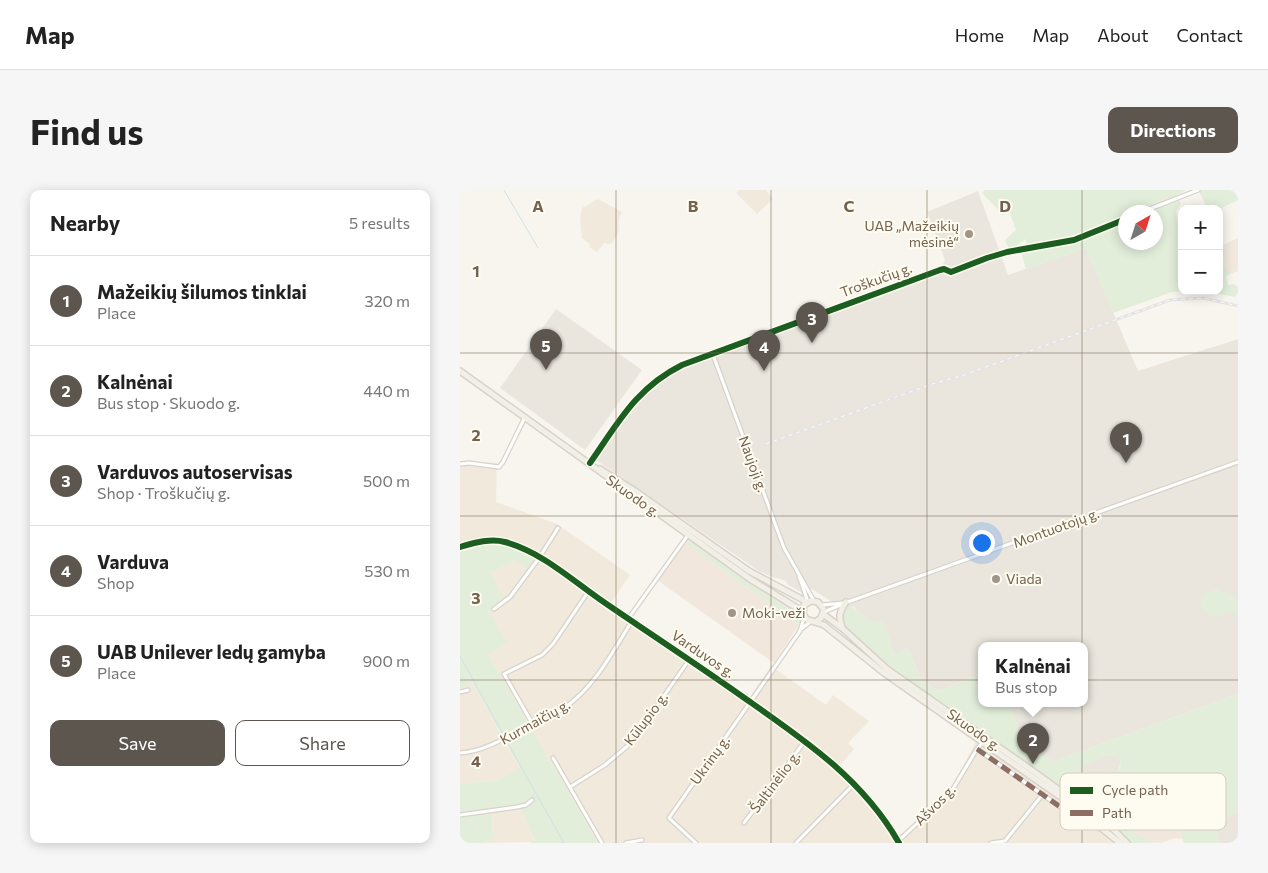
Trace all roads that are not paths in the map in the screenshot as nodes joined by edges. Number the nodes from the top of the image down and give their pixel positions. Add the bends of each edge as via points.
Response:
1 (1198, 190) edge
2 (1160, 205) edge
3 (1118, 222) edge
4 (712, 352) junction
5 (460, 371) edge
6 (525, 416) junction
7 (1238, 462) edge
8 (590, 463) junction
9 (460, 464) edge
10 (558, 528) dead end
11 (688, 535) junction
12 (460, 547) edge
13 (539, 558) junction
14 (588, 592) junction
15 (810, 602) junction
16 (846, 602) junction
17 (822, 605) junction
18 (494, 609) dead end
19 (802, 611) junction
20 (824, 613) junction
21 (804, 618) junction
22 (630, 620) junction
23 (813, 622) junction
24 (842, 628) junction
25 (800, 631) junction
26 (689, 660) junction
27 (468, 690) dead end
28 (460, 692) edge
29 (751, 702) junction
30 (532, 723) junction
31 (985, 740) junction
32 (806, 741) junction
33 (977, 749) junction
34 (460, 754) edge
35 (553, 758) dead end
36 (854, 784) junction
37 (570, 787) junction
38 (1060, 792) edge
39 (1043, 794) junction
40 (1060, 796) edge
41 (532, 800) dead end
42 (1060, 806) edge
43 (460, 816) edge
44 (744, 823) dead end
45 (1104, 830) edge
46 (1114, 830) edge
47 (642, 840) dead end
48 (898, 842) edge
49 (602, 843) edge
50 (626, 843) edge
51 (696, 843) edge
52 (796, 843) edge
53 (992, 843) edge
54 (1120, 843) edge
55 (1126, 843) edge

1 - 2 street
3 - 4 street, Troškučių g. via 1062,243 1008,252 951,272 940,270
4 - 8 street, Troškučių g. via 650,384 622,415
4 - 15 street, Naujoji g. via 784,548
5 - 6 main road, Skuodo g.
6 - 8 main road, Skuodo g.
6 - 9 street via 499,467
7 - 16 street, Montuotojų g.
8 - 11 main road, Skuodo g.
8 - 15 main road, Skuodo g. via 749,572
10 - 13 street
11 - 19 main road, Skuodo g.
11 - 22 street, Kurmaičių g.
12 - 13 street, Varduvos g. via 497,541
13 - 14 street, Varduvos g.
13 - 18 street via 510,597
14 - 22 street, Varduvos g.
14 - 30 street via 542,655 504,674
15 - 17 main road
15 - 19 main road
16 - 17 street, Montuotojų g.
16 - 20 street, Montuotojų g.
16 - 24 main road via 839,612
17 - 20 main road
19 - 21 main road
20 - 23 main road
20 - 24 main road, Skuodo g.
21 - 23 main road
21 - 25 street
22 - 26 street, Varduvos g.
22 - 30 street, Kurmaičių g. via 598,672 576,698
23 - 25 street
23 - 31 main road, Skuodo g. via 824,625 884,673
24 - 31 main road, Skuodo g. via 887,668
25 - 29 street, Ukrinų g.
26 - 29 street, Varduvos g.
26 - 37 street, Kūlupio g. via 631,743 605,765
27 - 28 street
29 - 32 street, Varduvos g.
29 - 51 street, Ukrinų g. via 669,818
30 - 34 street, Kurmaičių g. via 487,748
31 - 33 street, Ašvos g.
31 - 38 main road, Skuodo g.
31 - 40 main road, Skuodo g.
32 - 36 street, Varduvos g.
32 - 44 street, Šaltinėlio g.
33 - 39 street
33 - 48 street, Ašvos g. via 951,792
35 - 37 street
36 - 48 street, Varduvos g. via 872,802
36 - 52 street
37 - 49 street
39 - 42 street
39 - 53 street via 1005,841
41 - 43 street via 517,807
45 - 54 main road, Skuodo g.
46 - 55 main road, Skuodo g.
47 - 50 street

